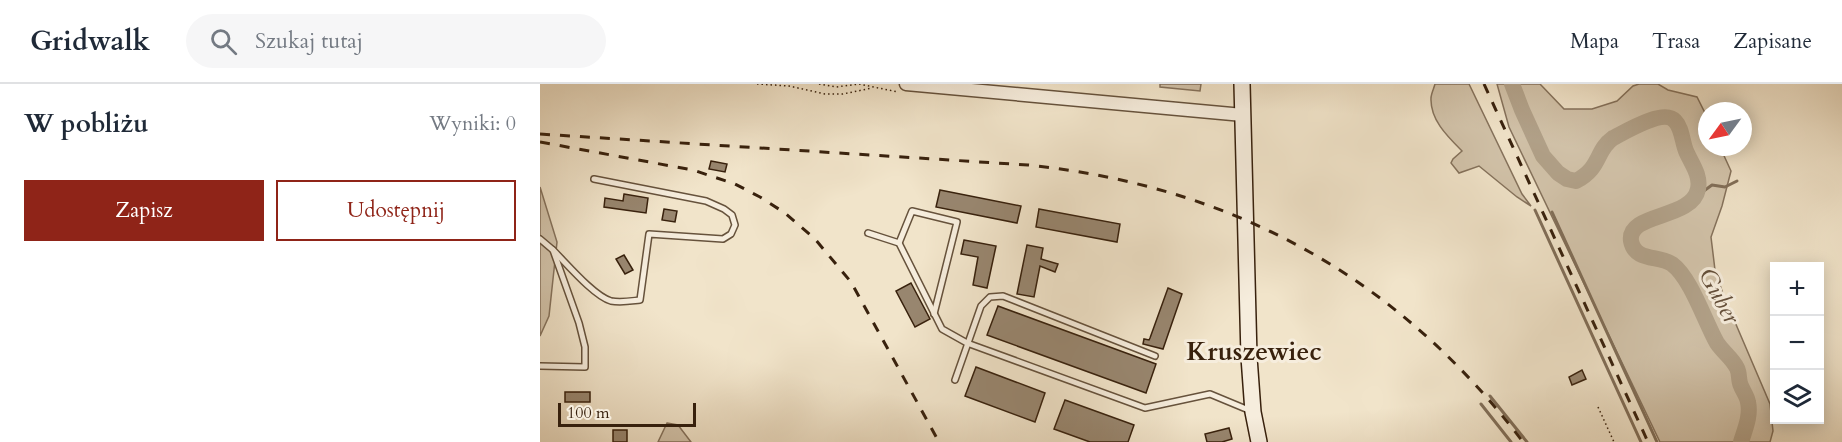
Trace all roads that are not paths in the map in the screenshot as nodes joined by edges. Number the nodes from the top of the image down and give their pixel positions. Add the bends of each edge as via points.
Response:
1 (906, 84) edge
2 (1242, 84) edge
3 (1243, 115) junction
4 (594, 179) dead end
5 (868, 233) dead end
6 (540, 239) edge
7 (899, 243) junction
8 (553, 250) junction
9 (934, 314) junction
10 (967, 343) junction
11 (1155, 356) dead end
12 (540, 366) edge
13 (955, 380) dead end
14 (1253, 412) junction
15 (1259, 442) edge

1 - 3 street
2 - 3 main road
3 - 14 main road
4 - 8 lane via 706,201 729,211 735,219 734,230 723,239 649,234 640,300 618,302 605,298
5 - 7 lane
6 - 8 lane
7 - 9 lane
7 - 9 lane via 912,211 957,222
8 - 12 lane via 583,339 585,367
9 - 10 lane via 942,329
10 - 11 lane via 981,306 990,297 1003,296
10 - 13 lane
10 - 14 lane via 1145,408 1210,394
14 - 15 main road

